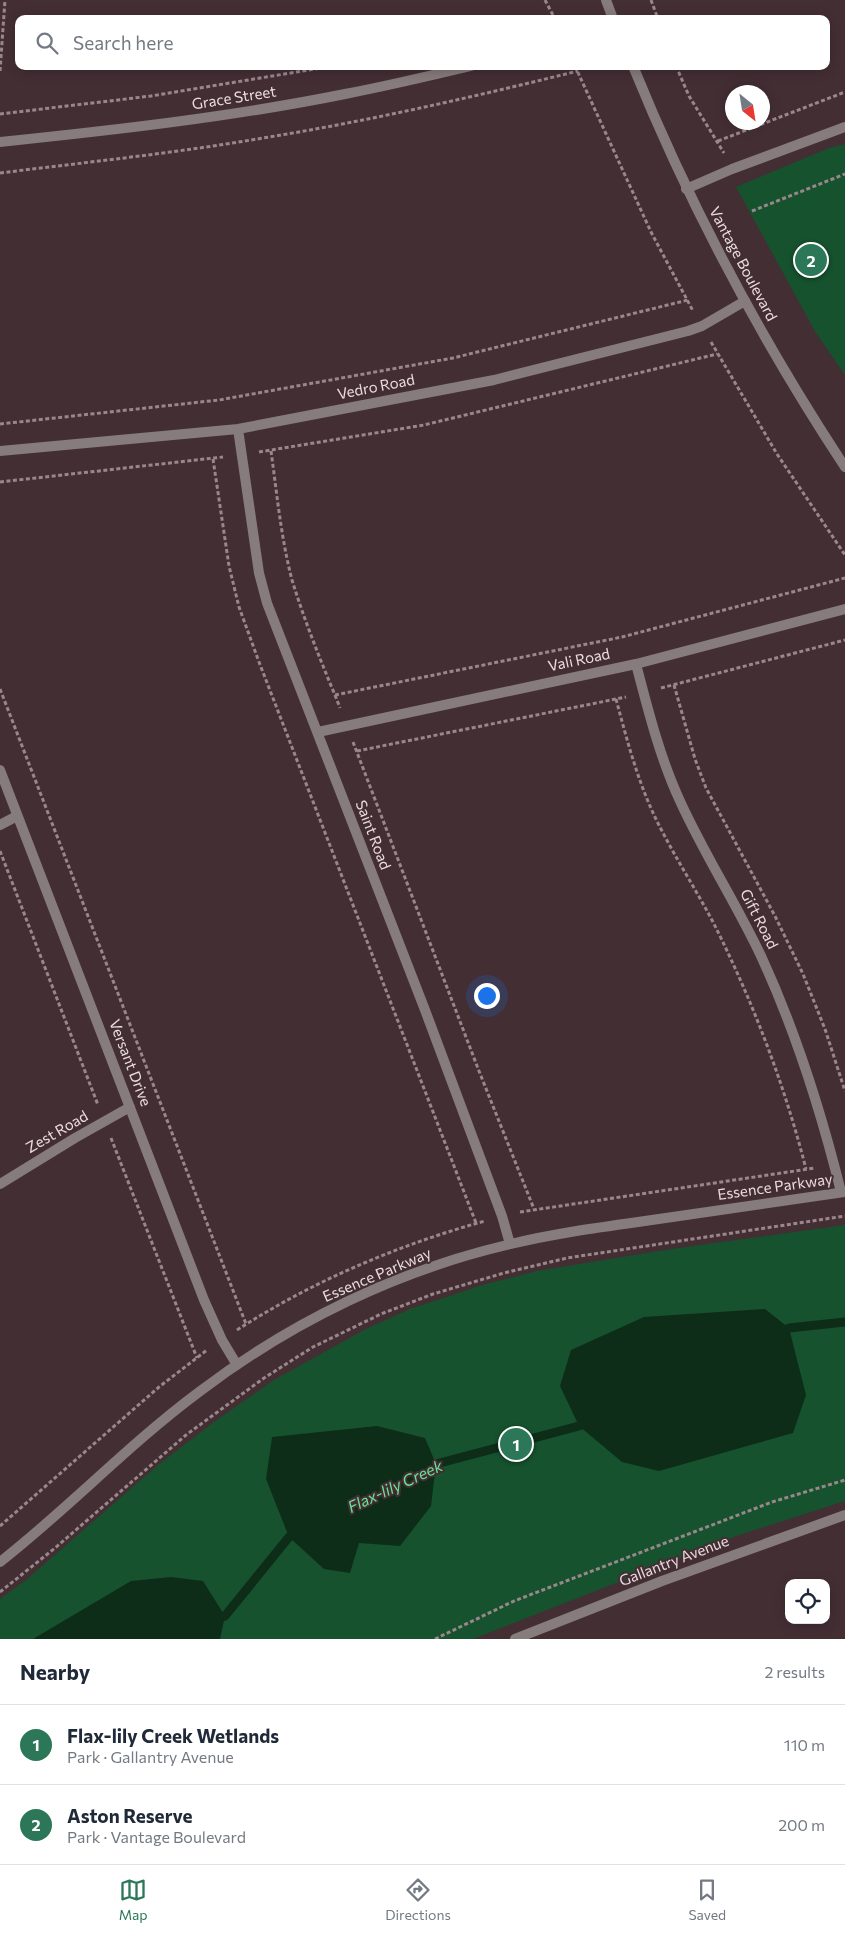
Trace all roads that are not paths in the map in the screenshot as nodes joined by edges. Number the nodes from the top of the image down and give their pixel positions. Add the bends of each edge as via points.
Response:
1 (606, 0) edge
2 (612, 15) edge
3 (453, 70) edge
4 (634, 70) edge
5 (845, 127) edge
6 (0, 142) edge
7 (686, 189) junction
8 (745, 301) junction
9 (238, 429) junction
10 (0, 451) edge
11 (845, 467) edge
12 (845, 609) edge
13 (636, 664) junction
14 (318, 732) junction
15 (0, 770) edge
16 (17, 816) junction
17 (0, 824) edge
18 (130, 1107) junction
19 (0, 1184) edge
20 (843, 1192) edge
21 (510, 1244) junction
22 (237, 1365) junction
23 (845, 1515) edge
24 (0, 1562) edge
25 (515, 1639) edge

1 - 2 street
3 - 6 street, Grace Street via 249,111
4 - 7 street, Vantage Boulevard
5 - 7 street
7 - 8 street, Vantage Boulevard
8 - 9 street, Vedro Road via 702,326 664,338 494,380
8 - 11 street, Vantage Boulevard via 800,398
9 - 10 street, Vedro Road
9 - 14 street, Saint Road via 259,573 267,603
12 - 13 street, Vali Road
13 - 14 street, Vali Road
13 - 20 street, Gift Road via 679,800 735,904 784,1009 825,1126
14 - 21 street, Saint Road via 428,1018
15 - 16 street, Versant Drive
16 - 17 street
16 - 18 street, Versant Drive
18 - 19 street, Zest Road
18 - 22 street, Versant Drive via 204,1300
20 - 21 street, Essence Parkway via 594,1228
21 - 22 street, Essence Parkway via 381,1286 283,1335
22 - 24 street, Essence Parkway via 192,1397
23 - 25 street, Gallantry Avenue via 662,1581

